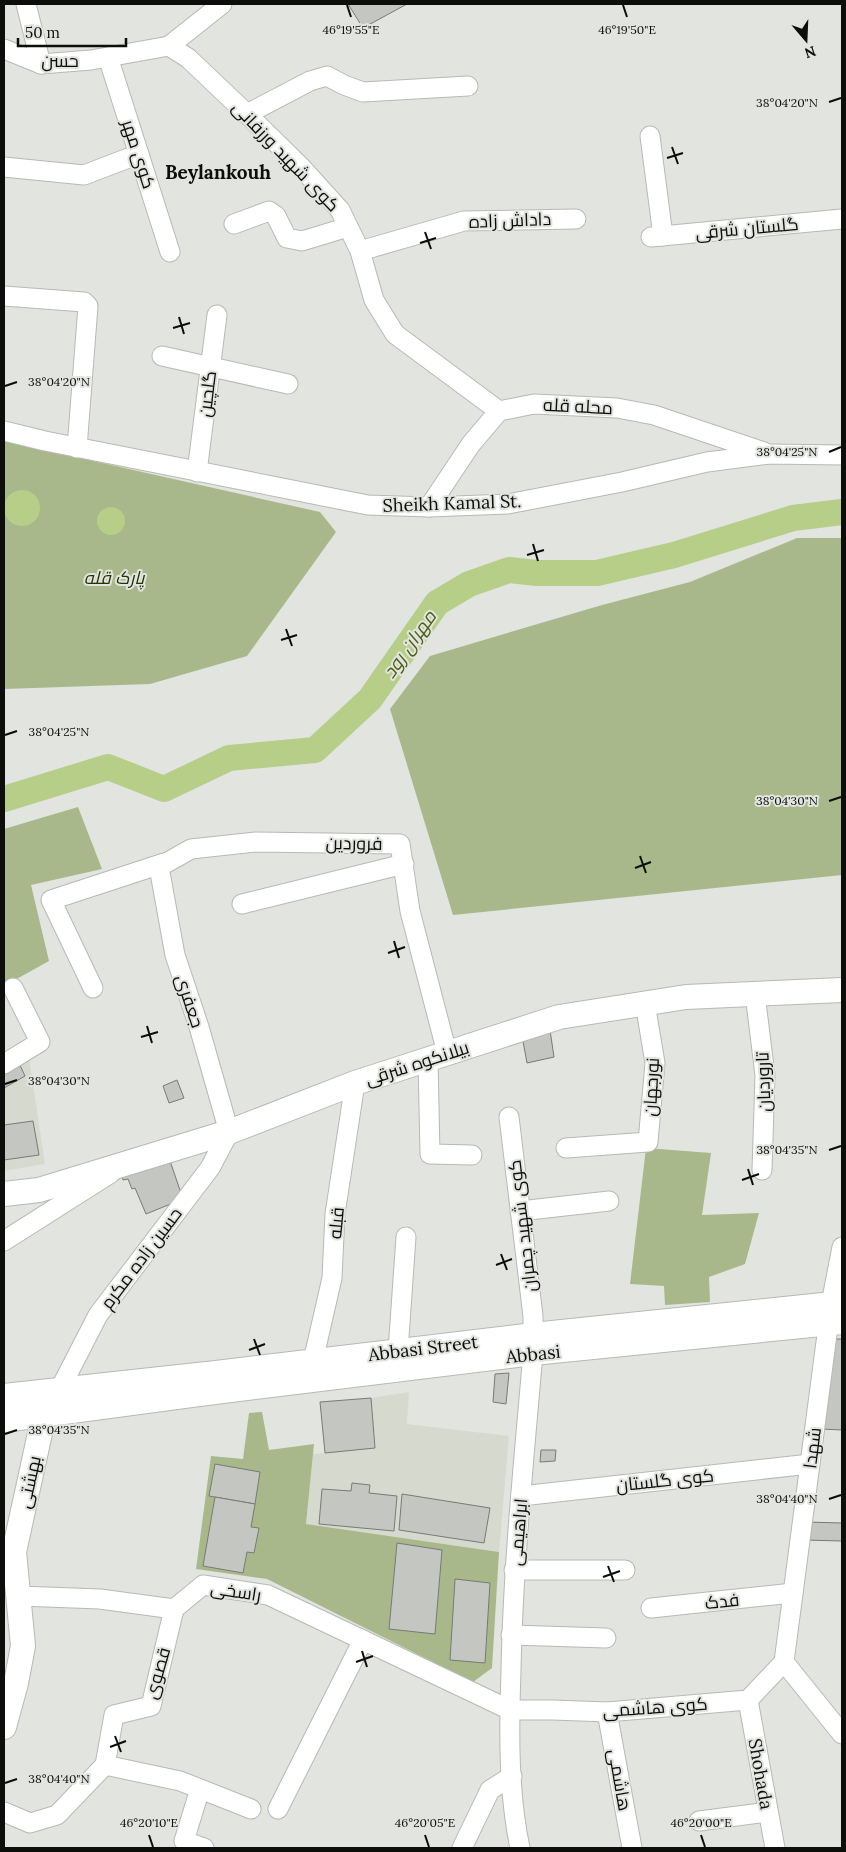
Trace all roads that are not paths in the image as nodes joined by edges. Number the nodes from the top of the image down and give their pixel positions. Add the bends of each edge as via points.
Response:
1 (26, 4) edge
2 (222, 4) edge
3 (202, 11) edge
4 (169, 46) junction
5 (4, 49) edge
6 (108, 57) junction
7 (41, 64) junction
8 (468, 86) dead end
9 (247, 114) junction
10 (650, 136) dead end
11 (139, 154) junction
12 (4, 167) edge
13 (576, 219) dead end
14 (842, 219) edge
15 (234, 224) dead end
16 (348, 226) junction
17 (360, 251) junction
18 (170, 252) dead end
19 (4, 296) edge
20 (216, 315) dead end
21 (162, 356) dead end
22 (210, 366) junction
23 (288, 384) dead end
24 (499, 411) junction
25 (4, 431) edge
26 (77, 448) junction
27 (770, 454) junction
28 (842, 455) edge
29 (197, 472) junction
30 (429, 507) junction
31 (404, 864) junction
32 (162, 865) junction
33 (242, 904) dead end
34 (13, 988) dead end
35 (93, 988) dead end
36 (842, 990) edge
37 (755, 994) junction
38 (645, 1003) junction
39 (437, 1056) junction
40 (4, 1064) edge
41 (355, 1083) junction
42 (509, 1117) dead end
43 (229, 1132) junction
44 (566, 1148) dead end
45 (472, 1155) dead end
46 (127, 1163) junction
47 (762, 1170) dead end
48 (4, 1194) edge
49 (609, 1200) dead end
50 (520, 1211) junction
51 (406, 1237) dead end
52 (4, 1242) edge
53 (842, 1247) edge
54 (836, 1313) edge
55 (533, 1344) junction
56 (398, 1351) junction
57 (312, 1371) junction
58 (60, 1389) junction
59 (4, 1396) edge
60 (44, 1415) junction
61 (4, 1420) edge
62 (810, 1464) junction
63 (521, 1496) junction
64 (9, 1561) edge
65 (514, 1570) junction
66 (625, 1570) dead end
67 (793, 1593) junction
68 (19, 1596) junction
69 (651, 1608) dead end
70 (174, 1609) junction
71 (511, 1635) junction
72 (606, 1638) dead end
73 (363, 1640) junction
74 (784, 1662) junction
75 (11, 1673) edge
76 (748, 1700) junction
77 (510, 1710) junction
78 (607, 1712) junction
79 (4, 1727) edge
80 (842, 1734) edge
81 (104, 1765) junction
82 (512, 1776) junction
83 (200, 1789) junction
84 (251, 1809) dead end
85 (278, 1809) dead end
86 (4, 1812) edge
87 (768, 1812) junction
88 (699, 1821) dead end
89 (204, 1848) edge
90 (462, 1848) edge
91 (520, 1848) edge
92 (632, 1848) edge
93 (775, 1848) edge

1 - 7 street
2 - 3 street, حسن
3 - 4 street, حسن
4 - 6 street, حسن
4 - 9 street, کوی شهید ورزفانی via 188,58
5 - 7 street, حسن
6 - 7 street, حسن
6 - 11 street, کوی مهر
8 - 9 street via 363,92 327,76 310,81
9 - 16 street, کوی شهید ورزفانی via 340,210
10 - 14 street, گلستان شرقی via 657,237
11 - 12 street via 84,175
11 - 18 street, کوی مهر
13 - 17 street, داداش زاده via 464,220
15 - 16 street via 269,211 276,216 288,238 302,240
16 - 17 street, کوی شهید ورزفانی
17 - 24 street, کوی شهید ورزفانی via 374,300 395,334
19 - 26 street via 87,303
20 - 22 street, گلچین
21 - 22 street
22 - 23 street
22 - 29 street, گلچین
24 - 27 street, محله قله via 534,404 617,408 654,415
24 - 30 street via 471,444
25 - 26 street, Sheikh Kamal St.
26 - 29 street, Sheikh Kamal St.
27 - 28 street, Sheikh Kamal St.
27 - 30 street, Sheikh Kamal St. via 707,462 508,504
29 - 30 street, Sheikh Kamal St. via 368,505
31 - 32 street, فروردین via 400,844 265,842 191,849
31 - 33 street
31 - 39 street, فروردین
32 - 35 street via 51,900
32 - 43 street, جعفری via 175,954
34 - 40 street via 40,1042
36 - 37 main road, بیلانکوه شرقی
37 - 38 main road, بیلانکوه شرقی via 686,997
37 - 47 street, تاروردیان via 766,1075
38 - 39 main road, بیلانکوه شرقی via 558,1017
38 - 44 street, نورجهان via 656,1063 648,1142
39 - 41 main road, بیلانکوه شرقی
39 - 45 street, فروردین via 430,1154
41 - 43 main road, بیلانکوه شرقی
41 - 57 street, قبله via 335,1214 332,1278
42 - 50 street, کوی شهید چمران
43 - 46 main road, بیلانکوه شرقی
43 - 58 street, حسین زاده مکرم via 210,1168 98,1315
46 - 48 main road, بیلانکوه شرقی via 38,1190
46 - 52 street
49 - 50 street
50 - 55 street, کوی شهید چمران via 533,1316
51 - 56 street
53 - 54 street, شهدا
54 - 55 main road, Abbasi Street
54 - 62 street, شهدا
55 - 56 main road, Abbasi Street
55 - 57 main road, Abbasi
55 - 63 street, ابراهیمی
56 - 57 main road, Abbasi Street
57 - 58 main road, Abbasi Street via 179,1377
57 - 60 main road, Abbasi Street
58 - 59 main road, Abbasi Street
58 - 60 main road, بهشتی
60 - 61 main road, Abbasi Street
60 - 64 main road, بهشتی via 14,1552
62 - 63 street, کوی گلستان
62 - 67 street, شهدا
63 - 65 street, ابراهیمی
64 - 68 main road, بهشتی
65 - 66 street
65 - 71 street, ابراهیمی
67 - 69 street, فدک
67 - 74 street, شهدا
68 - 70 street via 100,1599
68 - 75 main road, بهشتی via 23,1646
70 - 73 street, راسخی via 203,1585 268,1595
70 - 81 street, قصوی via 151,1706 114,1715
71 - 72 street
71 - 77 street, ابراهیمی
73 - 77 street, راسخی
73 - 85 street
74 - 76 street
74 - 80 street
75 - 79 main road, بهشتی
76 - 78 street, کوی هاشمی
76 - 87 street, Shohada
77 - 78 street, کوی هاشمی
77 - 82 street, ابراهیمی
78 - 92 street, هاشمی
81 - 83 street via 180,1781
81 - 86 street via 57,1816 30,1824
82 - 90 street via 490,1790
82 - 91 street, ابراهیمی
83 - 84 street
83 - 89 street via 184,1841
87 - 88 street
87 - 93 street, Shohada

